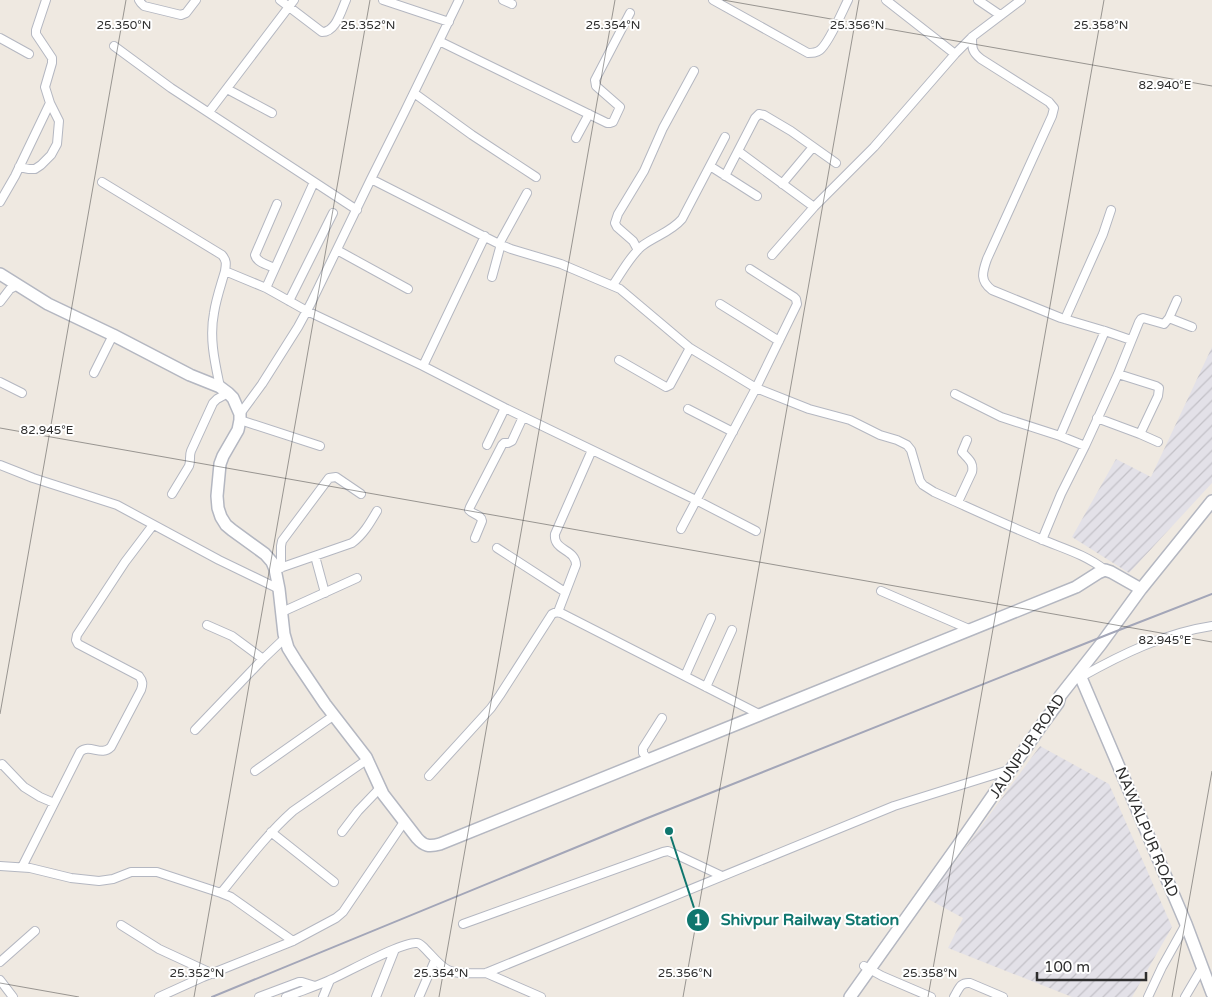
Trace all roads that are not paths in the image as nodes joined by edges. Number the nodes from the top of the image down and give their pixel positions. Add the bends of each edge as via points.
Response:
1 (46, 0) edge
2 (140, 0) edge
3 (196, 0) edge
4 (280, 0) edge
5 (346, 0) edge
6 (383, 0) edge
7 (459, 0) edge
8 (503, 0) edge
9 (712, 0) edge
10 (848, 0) edge
11 (886, 0) edge
12 (978, 0) edge
13 (1021, 0) edge
14 (292, 4) edge
15 (512, 4) dead end
16 (630, 14) dead end
17 (1000, 15) junction
18 (449, 22) junction
19 (972, 37) junction
20 (0, 38) edge
21 (439, 40) junction
22 (114, 46) dead end
23 (29, 54) dead end
24 (955, 54) junction
25 (694, 71) dead end
26 (227, 89) junction
27 (414, 93) junction
28 (50, 103) junction
29 (209, 112) junction
30 (272, 113) dead end
31 (589, 114) junction
32 (725, 137) dead end
33 (576, 138) dead end
34 (813, 147) junction
35 (738, 151) junction
36 (836, 163) dead end
37 (710, 166) junction
38 (19, 167) junction
39 (725, 176) junction
40 (536, 177) dead end
41 (370, 179) junction
42 (102, 182) dead end
43 (314, 182) junction
44 (782, 184) junction
45 (527, 193) dead end
46 (757, 196) dead end
47 (0, 202) edge
48 (277, 204) dead end
49 (814, 207) junction
50 (357, 210) junction
51 (1111, 210) dead end
52 (333, 213) dead end
53 (485, 236) junction
54 (500, 244) junction
55 (337, 250) junction
56 (638, 250) junction
57 (772, 256) dead end
58 (275, 268) junction
59 (750, 269) dead end
60 (225, 271) junction
61 (0, 274) edge
62 (492, 277) dead end
63 (18, 285) junction
64 (613, 285) junction
65 (266, 288) junction
66 (408, 289) dead end
67 (1177, 300) dead end
68 (289, 301) junction
69 (0, 302) edge
70 (720, 304) dead end
71 (307, 311) junction
72 (1169, 318) junction
73 (1065, 319) junction
74 (1192, 327) dead end
75 (1105, 331) junction
76 (113, 336) junction
77 (1131, 340) junction
78 (779, 341) junction
79 (690, 348) junction
80 (619, 360) dead end
81 (423, 366) junction
82 (94, 373) dead end
83 (1118, 374) junction
84 (0, 382) edge
85 (756, 388) junction
86 (224, 390) junction
87 (22, 392) dead end
88 (955, 394) dead end
89 (504, 408) junction
90 (688, 409) dead end
91 (240, 417) junction
92 (524, 417) junction
93 (1097, 418) junction
94 (733, 432) junction
95 (1140, 434) junction
96 (1060, 436) junction
97 (967, 440) dead end
98 (1158, 442) dead end
99 (487, 445) dead end
100 (320, 446) dead end
101 (1085, 446) junction
102 (592, 450) junction
103 (0, 465) edge
104 (172, 494) dead end
105 (361, 494) dead end
106 (696, 500) junction
107 (1212, 501) edge
108 (958, 502) junction
109 (377, 511) dead end
110 (153, 524) junction
111 (681, 529) dead end
112 (756, 531) dead end
113 (474, 538) dead end
114 (1042, 540) junction
115 (497, 548) dead end
116 (315, 556) junction
117 (278, 568) junction
118 (1105, 570) junction
119 (357, 578) dead end
120 (279, 589) junction
121 (1141, 589) junction
122 (881, 591) dead end
123 (565, 592) junction
124 (325, 593) junction
125 (282, 612) junction
126 (558, 612) junction
127 (711, 618) dead end
128 (207, 625) dead end
129 (1212, 626) edge
130 (969, 629) junction
131 (732, 630) dead end
132 (285, 638) junction
133 (263, 659) junction
134 (1080, 675) junction
135 (685, 676) junction
136 (706, 687) junction
137 (759, 714) junction
138 (333, 716) junction
139 (662, 718) dead end
140 (195, 730) dead end
141 (648, 759) junction
142 (368, 760) junction
143 (0, 765) edge
144 (1007, 770) junction
145 (256, 771) dead end
146 (429, 776) dead end
147 (380, 788) junction
148 (54, 803) junction
149 (404, 822) junction
150 (271, 832) junction
151 (342, 832) dead end
152 (0, 866) edge
153 (22, 867) junction
154 (722, 876) junction
155 (334, 882) dead end
156 (221, 893) junction
157 (462, 924) dead end
158 (1186, 924) junction
159 (121, 925) dead end
160 (36, 931) dead end
161 (293, 941) junction
162 (395, 949) junction
163 (435, 960) junction
164 (0, 962) edge
165 (867, 968) junction
166 (1202, 968) junction
167 (486, 973) junction
168 (213, 974) junction
169 (0, 980) edge
170 (330, 980) junction
171 (315, 986) junction
172 (1212, 993) edge
173 (13, 997) edge
174 (159, 997) edge
175 (259, 997) edge
176 (286, 997) edge
177 (323, 997) edge
178 (376, 997) edge
179 (419, 997) edge
180 (541, 997) edge
181 (842, 997) edge
182 (850, 997) edge
183 (931, 997) edge
184 (954, 997) edge
185 (1003, 997) edge
186 (1148, 997) edge
187 (1185, 997) edge

1 - 28 street via 36,30 37,37 52,58 45,87
2 - 3 street via 144,6 181,15
4 - 14 street
5 - 14 street via 334,25 326,32 316,29
6 - 18 street
7 - 18 street
8 - 15 street
9 - 10 street via 808,53 815,53 825,43
11 - 24 street
12 - 17 street
13 - 17 street
14 - 26 street
16 - 31 street via 595,80 596,86 620,107 619,110 610,123
17 - 19 street
18 - 21 street
19 - 24 street
19 - 73 street via 972,48 981,60 1050,102 1054,108 986,259 983,278 992,290
20 - 23 street
21 - 27 street
21 - 31 street
22 - 29 street
24 - 49 street via 874,147
25 - 56 street via 646,167 616,218 617,227
26 - 29 street
26 - 30 street
27 - 40 street
27 - 41 street
28 - 38 street
28 - 38 street via 59,121 57,144 35,169
29 - 43 street
31 - 33 street
32 - 37 street
34 - 35 street via 759,114
34 - 36 street
34 - 44 street
35 - 39 street
35 - 44 street
37 - 39 street
37 - 56 street via 682,219
38 - 47 street
39 - 46 street
41 - 50 street
41 - 53 street
42 - 60 street via 222,256
43 - 50 street
43 - 58 street
44 - 49 street
45 - 54 street
48 - 58 street via 255,255 258,261
49 - 57 street
50 - 55 street
51 - 73 street
52 - 68 street
53 - 54 street
53 - 81 street
54 - 62 street
54 - 64 street
55 - 66 street
55 - 71 street
56 - 64 street
58 - 65 street
59 - 78 street via 796,299 797,304
60 - 65 street
60 - 86 street via 212,325 214,360
61 - 63 street
63 - 69 street via 10,288
63 - 76 street via 48,304
64 - 79 street
65 - 68 street
67 - 72 street
68 - 71 street
70 - 78 street
71 - 81 street
71 - 91 street
72 - 74 street
72 - 77 street via 1164,324 1141,319
73 - 75 street
75 - 77 street
75 - 96 street
76 - 82 street
76 - 86 street
77 - 83 street
78 - 85 street
79 - 80 street via 670,386 666,387
79 - 85 street
81 - 89 street
83 - 93 street
83 - 95 street via 1159,388
84 - 87 street
85 - 94 street
85 - 108 street via 850,420 897,440 911,450 923,485
86 - 91 street via 236,404
86 - 104 street via 213,403 191,451 189,466
88 - 96 street via 1001,417
89 - 92 street
89 - 99 street
90 - 94 street
91 - 100 street
91 - 117 street via 238,430 220,464 218,508 226,525 265,554
92 - 102 street
92 - 113 street via 512,440 502,445 470,507 470,512 482,518
93 - 95 street
93 - 101 street
94 - 106 street
95 - 98 street
96 - 101 street
97 - 108 street via 962,452 973,467
101 - 114 street
102 - 106 street
102 - 123 street via 555,534 557,544 576,561
103 - 110 street via 117,505
105 - 117 street via 336,477 329,478 282,541
106 - 111 street
106 - 112 street
107 - 121 street, JAUNPUR ROAD
108 - 114 street
109 - 116 street via 357,540
110 - 120 street
110 - 148 street via 76,635 78,644 139,676 143,684 112,747 104,751 88,748 80,752
114 - 118 street via 1086,557
115 - 123 street
116 - 117 street
116 - 124 street
117 - 120 street
118 - 121 street
118 - 130 street via 1076,587
119 - 124 street
120 - 125 street
121 - 134 street, JAUNPUR ROAD
122 - 130 street
123 - 126 street
124 - 125 street
125 - 132 street
126 - 135 street
126 - 146 street via 552,614 491,708
127 - 135 street
128 - 133 street via 232,636
129 - 134 street via 1162,638
130 - 137 street
131 - 136 street
132 - 133 street
132 - 138 street via 288,648
133 - 140 street
134 - 144 street, JAUNPUR ROAD via 1053,700
134 - 158 street, NAWALPUR ROAD
135 - 136 street
136 - 137 street
137 - 141 street
138 - 142 street
138 - 145 street
139 - 141 street via 643,748
141 - 149 street via 432,846 421,842
142 - 147 street
142 - 150 street via 293,812
143 - 148 street via 24,787
144 - 154 street via 894,806
144 - 165 street, JAUNPUR ROAD
147 - 149 street
147 - 151 street
148 - 153 street
149 - 161 street via 343,912
150 - 155 street
150 - 156 street
152 - 153 street
153 - 156 street via 99,881 131,872 157,872
154 - 157 street via 668,851
154 - 167 street
156 - 161 street
158 - 166 street, NAWALPUR ROAD
158 - 186 street
159 - 168 street via 159,950
160 - 164 street
161 - 168 street
162 - 163 street via 421,944
162 - 170 street
162 - 178 street
163 - 167 street via 447,970 457,973
163 - 179 street
165 - 181 street
165 - 182 street
165 - 183 street
166 - 172 street, NAWALPUR ROAD
166 - 187 street
167 - 180 street
168 - 174 street
169 - 173 street
170 - 171 street
170 - 177 street
171 - 175 street via 299,982
171 - 176 street
184 - 185 street via 965,982

